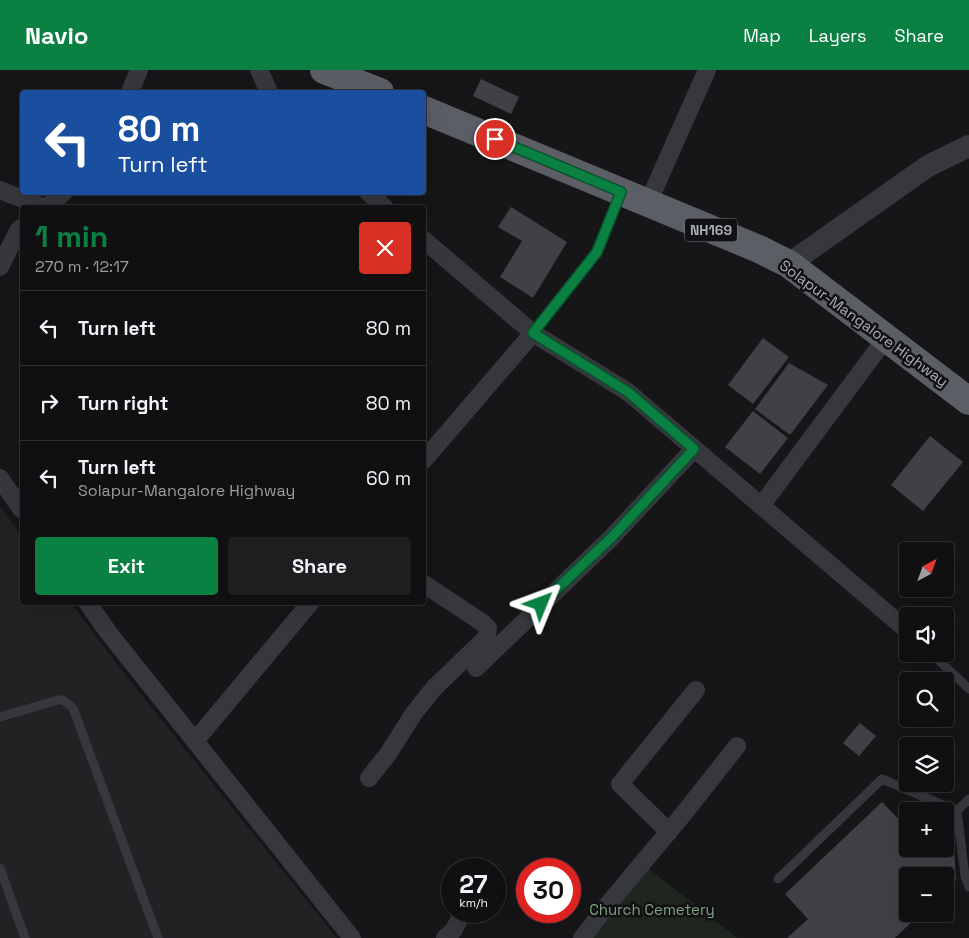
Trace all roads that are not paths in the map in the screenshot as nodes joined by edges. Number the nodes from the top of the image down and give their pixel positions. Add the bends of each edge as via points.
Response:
1 (139, 70) edge
2 (259, 70) edge
3 (324, 70) edge
4 (707, 70) edge
5 (131, 90) edge
6 (268, 90) edge
7 (375, 90) edge
8 (426, 111) edge
9 (969, 146) edge
10 (0, 190) edge
11 (621, 192) junction
12 (61, 195) edge
13 (371, 195) edge
14 (648, 203) junction
15 (38, 205) edge
16 (49, 205) edge
17 (381, 205) edge
18 (20, 229) edge
19 (426, 242) edge
20 (789, 264) junction
21 (0, 267) edge
22 (533, 333) junction
23 (886, 338) junction
24 (969, 401) edge
25 (694, 449) junction
26 (426, 458) edge
27 (0, 478) edge
28 (20, 502) edge
29 (761, 506) junction
30 (426, 585) edge
31 (89, 605) edge
32 (308, 605) edge
33 (899, 623) edge
34 (940, 662) edge
35 (476, 668) dead end
36 (969, 689) edge
37 (696, 690) dead end
38 (0, 717) edge
39 (195, 741) junction
40 (737, 746) dead end
41 (369, 778) dead end
42 (969, 798) edge
43 (957, 811) junction
44 (668, 832) junction
45 (0, 868) edge
46 (778, 879) dead end
47 (969, 887) edge
48 (457, 923) edge
49 (25, 938) edge
50 (158, 938) edge
51 (352, 938) edge
52 (445, 938) edge
53 (582, 938) edge

1 - 5 street
2 - 6 street
3 - 7 highway
4 - 14 street
8 - 11 highway, Solapur-Mangalore Highway / NH169
9 - 20 street via 928,166
10 - 15 street
11 - 14 highway, Solapur-Mangalore Highway / NH169
11 - 22 lane via 597,252
12 - 16 street
13 - 17 street
14 - 20 highway, Solapur-Mangalore Highway / NH169
18 - 21 street
19 - 22 street
20 - 23 highway, Solapur-Mangalore Highway / NH169
22 - 25 street via 628,392
22 - 26 street
23 - 24 highway, Solapur-Mangalore Highway / NH169
23 - 29 street
25 - 29 street
25 - 35 street via 612,537
27 - 28 street
29 - 33 street
30 - 41 street via 483,623 488,628 487,637 434,688
31 - 39 street
32 - 39 street
34 - 36 lane
37 - 44 street via 620,784
38 - 50 lane via 58,700 73,708
39 - 51 street
40 - 44 street
42 - 43 lane
43 - 46 lane via 882,779
43 - 47 lane
44 - 53 street
45 - 49 lane
48 - 52 street

